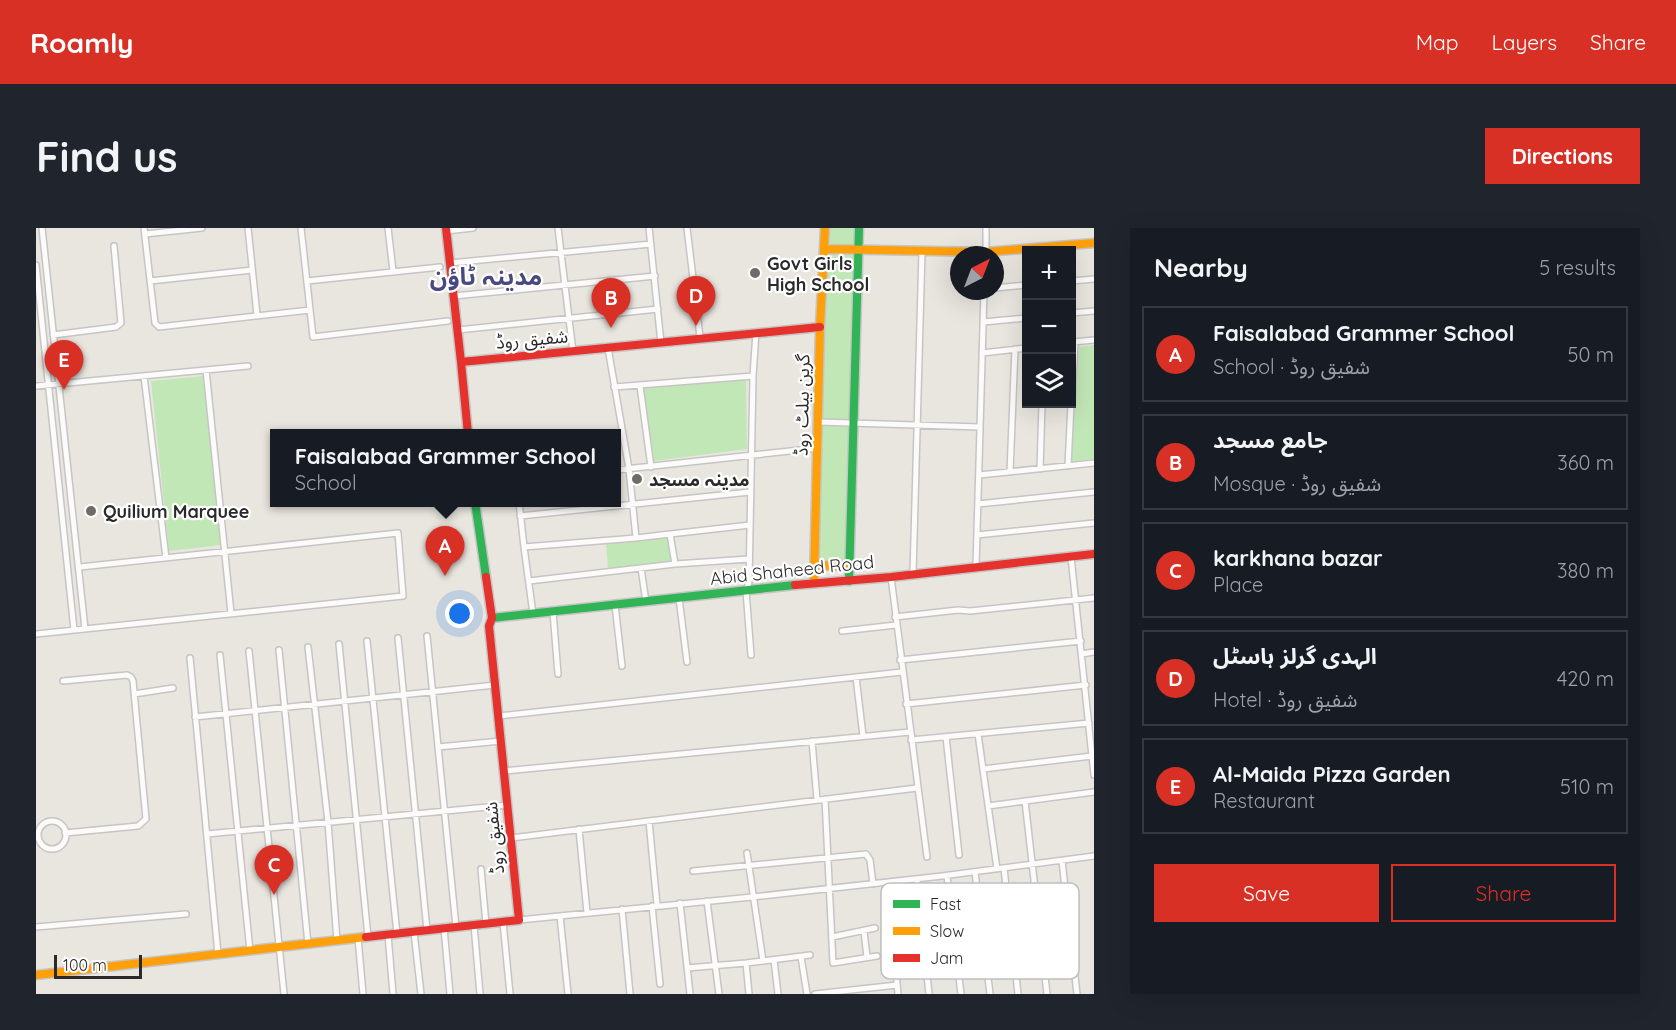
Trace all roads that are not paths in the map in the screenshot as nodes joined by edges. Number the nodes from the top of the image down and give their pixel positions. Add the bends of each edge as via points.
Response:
1 (42, 228) edge
2 (200, 228) edge
3 (248, 228) edge
4 (301, 228) edge
5 (388, 228) edge
6 (472, 228) edge
7 (558, 228) edge
8 (649, 228) edge
9 (687, 228) edge
10 (825, 228) edge
11 (859, 228) edge
12 (986, 228) edge
13 (446, 229) edge
14 (144, 231) edge
15 (1094, 243) edge
16 (651, 244) junction
17 (114, 246) dead end
18 (986, 246) edge
19 (824, 249) junction
20 (859, 249) junction
21 (922, 251) junction
22 (561, 252) junction
23 (950, 252) edge
24 (1004, 252) edge
25 (450, 263) junction
26 (36, 265) edge
27 (440, 267) dead end
28 (252, 270) junction
29 (393, 271) junction
30 (655, 276) junction
31 (1094, 279) edge
32 (150, 281) junction
33 (307, 281) junction
34 (1076, 281) edge
35 (566, 285) junction
36 (1022, 285) edge
37 (1004, 287) edge
38 (454, 296) junction
39 (984, 300) edge
40 (310, 309) junction
41 (658, 309) junction
42 (1094, 310) edge
43 (1076, 312) edge
44 (257, 315) junction
45 (569, 317) junction
46 (1022, 318) edge
47 (448, 321) dead end
48 (983, 322) junction
49 (820, 327) junction
50 (458, 330) junction
51 (756, 332) junction
52 (53, 335) junction
53 (700, 337) junction
54 (1094, 340) edge
55 (1076, 342) edge
56 (661, 343) junction
57 (608, 348) junction
58 (1022, 348) edge
59 (1016, 349) junction
60 (573, 352) junction
61 (982, 353) junction
62 (461, 362) junction
63 (248, 366) dead end
64 (206, 370) junction
65 (144, 376) junction
66 (753, 376) junction
67 (58, 384) junction
68 (49, 385) junction
69 (36, 386) edge
70 (640, 386) junction
71 (614, 387) junction
72 (1042, 408) edge
73 (1071, 408) edge
74 (818, 422) junction
75 (853, 423) junction
76 (917, 424) junction
77 (980, 427) junction
78 (468, 429) edge
79 (818, 448) junction
80 (751, 456) junction
81 (1094, 463) edge
82 (1068, 466) junction
83 (651, 467) junction
84 (629, 469) junction
85 (1040, 469) junction
86 (621, 470) edge
87 (1010, 472) junction
88 (979, 475) junction
89 (750, 492) junction
90 (1094, 492) edge
91 (634, 504) junction
92 (978, 504) junction
93 (621, 505) edge
94 (476, 507) edge
95 (519, 507) edge
96 (606, 507) edge
97 (520, 516) junction
98 (1094, 523) edge
99 (750, 525) junction
100 (670, 534) junction
101 (977, 535) junction
102 (636, 538) junction
103 (524, 547) junction
104 (226, 551) junction
105 (1094, 554) edge
106 (1071, 556) junction
107 (166, 558) junction
108 (749, 559) junction
109 (675, 564) junction
110 (814, 564) junction
111 (849, 565) junction
112 (976, 566) junction
113 (80, 567) junction
114 (641, 568) junction
115 (913, 574) junction
116 (891, 578) junction
117 (529, 581) junction
118 (849, 581) junction
119 (814, 583) junction
120 (747, 591) junction
121 (679, 598) junction
122 (1094, 598) edge
123 (1075, 600) junction
124 (646, 602) junction
125 (615, 605) junction
126 (553, 612) junction
127 (231, 613) junction
128 (533, 615) junction
129 (896, 617) junction
130 (492, 618) junction
131 (897, 625) junction
132 (85, 629) junction
133 (74, 630) junction
134 (842, 631) dead end
135 (36, 634) edge
136 (427, 636) dead end
137 (398, 639) dead end
138 (367, 641) dead end
139 (1081, 641) junction
140 (339, 644) dead end
141 (308, 647) dead end
142 (279, 650) dead end
143 (249, 651) dead end
144 (1094, 652) edge
145 (1082, 654) junction
146 (220, 655) dead end
147 (751, 655) dead end
148 (190, 658) dead end
149 (900, 660) junction
150 (687, 662) dead end
151 (622, 666) dead end
152 (902, 672) junction
153 (558, 675) dead end
154 (856, 677) junction
155 (63, 681) dead end
156 (495, 685) junction
157 (1086, 685) junction
158 (173, 688) dead end
159 (433, 692) junction
160 (134, 694) junction
161 (404, 695) junction
162 (373, 698) junction
163 (345, 701) junction
164 (1091, 702) edge
165 (906, 704) junction
166 (313, 705) junction
167 (284, 708) junction
168 (255, 711) junction
169 (226, 714) junction
170 (499, 716) junction
171 (195, 717) junction
172 (1089, 723) junction
173 (910, 732) junction
174 (978, 734) junction
175 (863, 736) junction
176 (946, 736) junction
177 (911, 740) junction
178 (501, 741) junction
179 (812, 741) junction
180 (1093, 744) edge
181 (438, 747) junction
182 (1092, 756) junction
183 (983, 769) junction
184 (504, 771) junction
185 (1094, 775) edge
186 (917, 788) junction
187 (1094, 792) edge
188 (825, 799) junction
189 (817, 800) junction
190 (1025, 801) junction
191 (508, 805) junction
192 (988, 806) junction
193 (445, 811) junction
194 (415, 814) junction
195 (385, 817) junction
196 (356, 819) junction
197 (649, 821) junction
198 (328, 822) junction
199 (296, 825) junction
200 (266, 828) junction
201 (38, 829) edge
202 (579, 829) junction
203 (238, 831) junction
204 (65, 833) junction
205 (207, 834) junction
206 (511, 838) junction
207 (37, 839) edge
208 (747, 853) dead end
209 (959, 855) dead end
210 (1094, 856) edge
211 (828, 858) junction
212 (927, 858) dead end
213 (1062, 861) junction
214 (1094, 862) edge
215 (1032, 865) junction
216 (748, 867) junction
217 (481, 869) dead end
218 (1000, 869) junction
219 (693, 871) dead end
220 (975, 872) junction
221 (947, 876) junction
222 (917, 879) junction
223 (888, 882) joint
224 (917, 883) edge
225 (948, 883) edge
226 (976, 883) edge
227 (1002, 883) edge
228 (1034, 883) edge
229 (1064, 883) edge
230 (873, 884) junction
231 (829, 889) junction
232 (752, 897) junction
233 (707, 901) junction
234 (680, 903) junction
235 (654, 906) junction
236 (622, 909) junction
237 (587, 913) junction
238 (186, 914) dead end
239 (560, 916) junction
240 (519, 920) junction
241 (503, 922) junction
242 (486, 924) junction
243 (474, 925) junction
244 (36, 927) edge
245 (456, 927) junction
246 (444, 928) junction
247 (875, 928) dead end
248 (427, 930) junction
249 (864, 931) junction
250 (414, 932) junction
251 (392, 934) junction
252 (368, 937) junction
253 (832, 937) junction
254 (358, 938) junction
255 (336, 941) junction
256 (308, 944) junction
257 (278, 947) junction
258 (250, 951) junction
259 (218, 954) junction
260 (810, 955) dead end
261 (877, 956) dead end
262 (801, 957) junction
263 (867, 957) junction
264 (774, 960) junction
265 (763, 961) junction
266 (746, 963) junction
267 (715, 965) junction
268 (687, 968) junction
269 (36, 975) edge
270 (896, 979) edge
271 (927, 979) edge
272 (959, 979) edge
273 (988, 979) edge
274 (1016, 979) edge
275 (1045, 979) edge
276 (1075, 979) edge
277 (660, 984) dead end
278 (897, 985) junction
279 (826, 993) edge
280 (284, 994) edge
281 (363, 994) edge
282 (393, 994) edge
283 (421, 994) edge
284 (450, 994) edge
285 (480, 994) edge
286 (510, 994) edge
287 (568, 994) edge
288 (630, 994) edge
289 (690, 994) edge
290 (718, 994) edge
291 (749, 994) edge
292 (778, 994) edge
293 (807, 994) edge
294 (815, 994) edge
295 (898, 994) edge
296 (929, 994) edge
297 (961, 994) edge
298 (990, 994) edge
299 (1018, 994) edge
300 (1047, 994) edge
301 (1077, 994) edge

1 - 52 street
2 - 14 street
3 - 28 street
4 - 33 street
5 - 29 street
6 - 13 street
7 - 22 street
8 - 16 street
9 - 53 street
10 - 19 street, گرین بیلٹ روڈ
11 - 20 street
12 - 18 street
13 - 25 street
14 - 32 street
15 - 24 street
16 - 22 street
16 - 30 street
17 - 52 street via 121,323 116,327
19 - 20 street
19 - 49 street, گرین بیلٹ روڈ
20 - 21 street
20 - 75 street
21 - 23 street
21 - 76 street
22 - 25 street
22 - 35 street
25 - 38 street
26 - 68 street
27 - 29 street
28 - 32 street
28 - 44 street
29 - 33 street
30 - 35 street
30 - 41 street
31 - 34 street
32 - 44 street via 155,323 159,327
33 - 40 street
35 - 38 street
35 - 45 street
36 - 37 street
38 - 50 street
39 - 48 street
40 - 44 street
40 - 47 street via 313,337
41 - 45 street
41 - 56 street
42 - 43 street
45 - 50 street
45 - 60 street
46 - 48 street
48 - 61 street
49 - 51 street, شفیق روڈ
49 - 74 street, گرین بیلٹ روڈ
50 - 62 street
51 - 53 street, شفیق روڈ
51 - 66 street
52 - 67 street
53 - 56 street, شفیق روڈ
54 - 55 street
56 - 57 street, شفیق روڈ
57 - 60 street, شفیق روڈ
57 - 71 street
58 - 59 street
59 - 61 street
59 - 87 street
60 - 62 street, شفیق روڈ
61 - 77 street
62 - 78 street
63 - 64 street
64 - 65 street
64 - 104 street
65 - 67 street
65 - 107 street
66 - 70 street
66 - 80 street
67 - 68 street
67 - 113 street
68 - 69 street
68 - 133 street
70 - 71 street
70 - 83 street
71 - 84 street
72 - 85 street
73 - 82 street
74 - 75 street
74 - 79 street, گرین بیلٹ روڈ
75 - 76 street
75 - 111 street
76 - 77 street
76 - 115 street
77 - 88 street
79 - 80 street
79 - 110 street, گرین بیلٹ روڈ
80 - 83 street
80 - 89 street
81 - 82 street
82 - 85 street
83 - 84 street
84 - 86 street
84 - 91 street
85 - 87 street
87 - 88 street
88 - 92 street
89 - 91 street
89 - 99 street
90 - 92 street
91 - 93 street
91 - 102 street
92 - 101 street
94 - 130 street, شفیق روڈ
95 - 97 street
96 - 97 street
97 - 103 street
98 - 101 street
99 - 100 street
99 - 108 street
100 - 102 street
100 - 109 street
101 - 112 street
102 - 103 street
103 - 117 street
104 - 107 street
104 - 127 street
104 - 127 street via 398,533 403,596
105 - 106 street, Abid Shaheed Road
106 - 112 street, Abid Shaheed Road
106 - 123 street
107 - 113 street
108 - 109 street
108 - 120 street
109 - 114 street
110 - 111 street
110 - 119 street, گرین بیلٹ روڈ
111 - 118 street
112 - 115 street, Abid Shaheed Road
113 - 132 street
114 - 117 street
114 - 124 street
115 - 116 street, Abid Shaheed Road
116 - 118 street, Abid Shaheed Road
116 - 129 street
117 - 128 street
118 - 119 street, Abid Shaheed Road
119 - 120 street, Abid Shaheed Road
120 - 121 street, Abid Shaheed Road
120 - 147 street
121 - 124 street, Abid Shaheed Road
121 - 150 street
122 - 123 street
123 - 129 street
123 - 139 street
124 - 125 street, Abid Shaheed Road
125 - 126 street, Abid Shaheed Road
125 - 151 street
126 - 128 street, Abid Shaheed Road
126 - 153 street
127 - 132 street
128 - 130 street, Abid Shaheed Road
129 - 131 street
130 - 156 street, شفیق روڈ via 489,626
131 - 134 street
131 - 149 street
132 - 133 street
133 - 135 street
136 - 159 street
137 - 161 street
138 - 162 street
139 - 145 street
139 - 149 street
140 - 163 street
141 - 166 street
142 - 167 street
143 - 168 street
144 - 145 street
145 - 157 street
146 - 169 street
148 - 171 street
149 - 152 street
152 - 154 street
152 - 165 street
154 - 170 street
154 - 175 street
155 - 160 street via 128,675
156 - 159 street
156 - 170 street, شفیق روڈ
157 - 164 street
157 - 165 street
158 - 160 street
159 - 161 street
159 - 181 street
160 - 204 street via 146,819 138,826
161 - 162 street
161 - 194 street
162 - 163 street
162 - 195 street
163 - 166 street
163 - 196 street
164 - 172 street
165 - 173 street
166 - 167 street
166 - 198 street
167 - 168 street
167 - 199 street
168 - 169 street
168 - 200 street
169 - 171 street
169 - 203 street
170 - 178 street, شفیق روڈ
171 - 205 street
172 - 174 street
172 - 180 street
173 - 175 street
173 - 177 street
174 - 176 street
174 - 183 street
175 - 179 street
176 - 177 street
176 - 209 street
177 - 186 street
178 - 181 street
178 - 184 street, شفیق روڈ
179 - 184 street
179 - 189 street
180 - 182 street
181 - 193 street
182 - 183 street
182 - 185 street
183 - 192 street
184 - 191 street, شفیق روڈ
186 - 188 street
186 - 212 street
187 - 190 street
188 - 189 street
188 - 211 street
189 - 197 street
190 - 192 street
190 - 215 street
191 - 193 street
191 - 206 street, شفیق روڈ
192 - 218 street
193 - 194 street
193 - 245 street
194 - 195 street
194 - 248 street
195 - 196 street
195 - 251 street
196 - 198 street
196 - 252 street
197 - 202 street
197 - 235 street
198 - 199 street
198 - 255 street
199 - 200 street
199 - 256 street
200 - 203 street
200 - 257 street
201 - 204 street via 51,821 63,827
201 - 207 street
202 - 206 street
202 - 237 street
203 - 205 street
203 - 258 street
204 - 207 street via 65,840 55,849 48,849
205 - 259 street
206 - 240 street, شفیق روڈ
208 - 216 street
210 - 213 street
210 - 214 street
211 - 216 street
211 - 230 street via 866,854
211 - 231 street
213 - 215 street
213 - 229 street
215 - 218 street
215 - 228 street
216 - 219 street
216 - 232 street
217 - 242 street
218 - 220 street
218 - 227 street
220 - 221 street
220 - 226 street
221 - 222 street
221 - 225 street
222 - 223 street
222 - 224 street
223 - 230 street
230 - 231 street
231 - 232 street
231 - 253 street
232 - 233 street
232 - 265 street
233 - 234 street
233 - 267 street
234 - 235 street
234 - 268 street
235 - 236 street
235 - 277 street
236 - 237 street
236 - 288 street
237 - 239 street
238 - 244 street
239 - 240 street
239 - 287 street
240 - 241 street
241 - 242 street
241 - 286 street
242 - 243 street
243 - 245 street
243 - 285 street
245 - 246 street
246 - 248 street
246 - 284 street
247 - 249 street
248 - 250 street
249 - 253 street
249 - 263 street
250 - 251 street
250 - 283 street
251 - 252 street
251 - 282 street
252 - 254 street
253 - 263 street via 833,963
254 - 255 street
254 - 281 street
255 - 256 street
256 - 257 street
257 - 258 street
257 - 280 street
258 - 259 street
259 - 269 street
260 - 262 street
261 - 263 street
262 - 264 street
262 - 293 street
264 - 265 street
264 - 292 street
265 - 266 street
266 - 267 street
266 - 291 street
267 - 268 street
267 - 290 street
268 - 289 street
270 - 278 street
271 - 296 street
272 - 297 street
273 - 298 street
274 - 299 street
275 - 300 street
276 - 301 street
278 - 279 street
278 - 295 street
279 - 294 street

